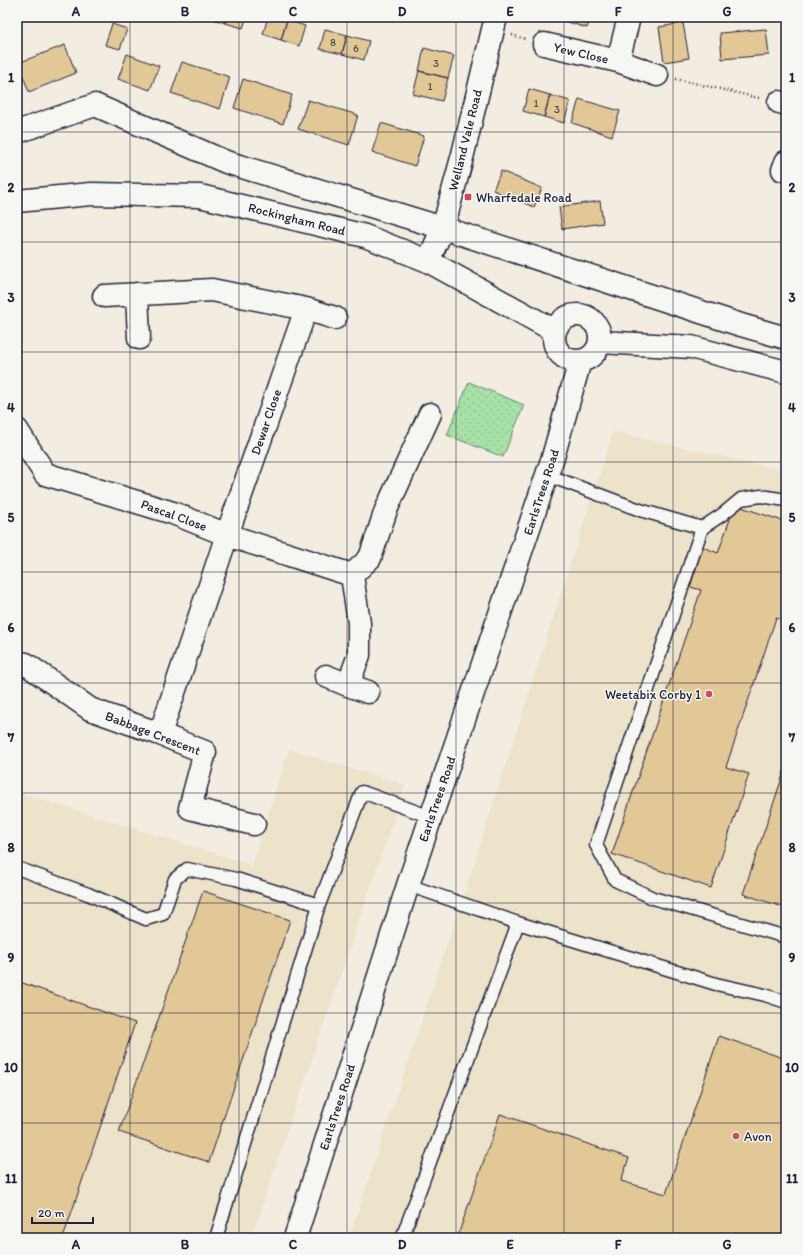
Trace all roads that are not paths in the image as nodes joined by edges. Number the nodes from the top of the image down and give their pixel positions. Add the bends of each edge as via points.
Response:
1 (629, 17) edge
2 (490, 21) edge
3 (544, 44) road end
4 (618, 61) junction
5 (657, 75) road end
6 (17, 132) edge
7 (17, 201) edge
8 (443, 228) junction
9 (428, 261) junction
10 (137, 294) junction
11 (104, 296) dead end
12 (306, 309) junction
13 (335, 318) dead end
14 (555, 331) junction
15 (139, 338) dead end
16 (786, 338) edge
17 (600, 342) junction
18 (580, 361) junction
19 (786, 372) edge
20 (430, 414) dead end
21 (17, 430) edge
22 (547, 475) junction
23 (786, 500) edge
24 (702, 528) junction
25 (227, 535) junction
26 (352, 576) junction
27 (17, 662) edge
28 (326, 676) dead end
29 (160, 734) junction
30 (431, 817) junction
31 (254, 824) dead end
32 (17, 868) edge
33 (408, 885) junction
34 (319, 905) junction
35 (518, 922) junction
36 (786, 937) edge
37 (786, 1002) edge
38 (216, 1238) edge
39 (295, 1238) edge
40 (402, 1238) edge

1 - 4 street, Yew Close
2 - 8 street, Welland Vale Road via 463,154
3 - 4 street, Yew Close
4 - 5 street, Yew Close
6 - 8 street via 95,105 226,162
7 - 9 street, Rockingham Road via 92,194 200,196 365,236
8 - 9 street, Welland Vale Road
8 - 16 street
9 - 14 street, Rockingham Road
10 - 11 street
10 - 12 street via 212,290
10 - 15 street
12 - 13 street
12 - 25 street, Dewar Close
14 - 17 street via 565,318 580,315 592,320 597,326
14 - 18 street via 555,345 559,352 569,359
17 - 18 street via 592,355
17 - 19 street via 691,347
18 - 22 street, EarlsTrees Road
20 - 26 street via 386,510 370,558
21 - 25 street, Pascal Close via 45,474 173,513
22 - 24 lane via 640,510
22 - 30 street, EarlsTrees Road
23 - 24 lane via 761,496 741,499
24 - 36 lane via 596,846 615,880 652,898
25 - 26 street, Pascal Close
25 - 29 street, Dewar Close
26 - 28 street via 359,624 358,689
27 - 29 street, Babbage Crescent via 26,664 90,709
29 - 31 street, Babbage Crescent via 206,752 190,808
30 - 33 street, EarlsTrees Road
30 - 34 lane via 362,792
32 - 34 lane via 146,919 163,914 175,879 187,869 236,880
33 - 35 lane
33 - 39 street, EarlsTrees Road
34 - 38 lane
35 - 37 lane via 716,984
35 - 40 lane

